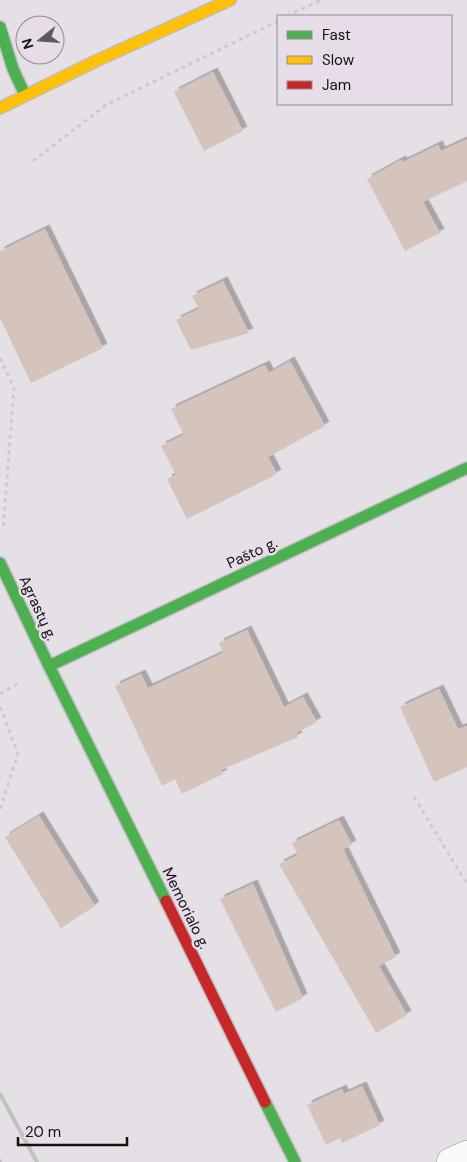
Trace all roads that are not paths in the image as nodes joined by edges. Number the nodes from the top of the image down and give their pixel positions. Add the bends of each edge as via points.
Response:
1 (230, 0) edge
2 (0, 27) edge
3 (25, 95) junction
4 (0, 108) edge
5 (467, 468) edge
6 (0, 564) edge
7 (49, 666) junction
8 (467, 1155) edge
9 (295, 1162) edge
10 (451, 1162) edge

1 - 3 street
2 - 3 street
3 - 4 street
5 - 7 street, Pašto g.
6 - 7 street, Agrastų g.
7 - 9 street, Memorialo g.
8 - 10 street

